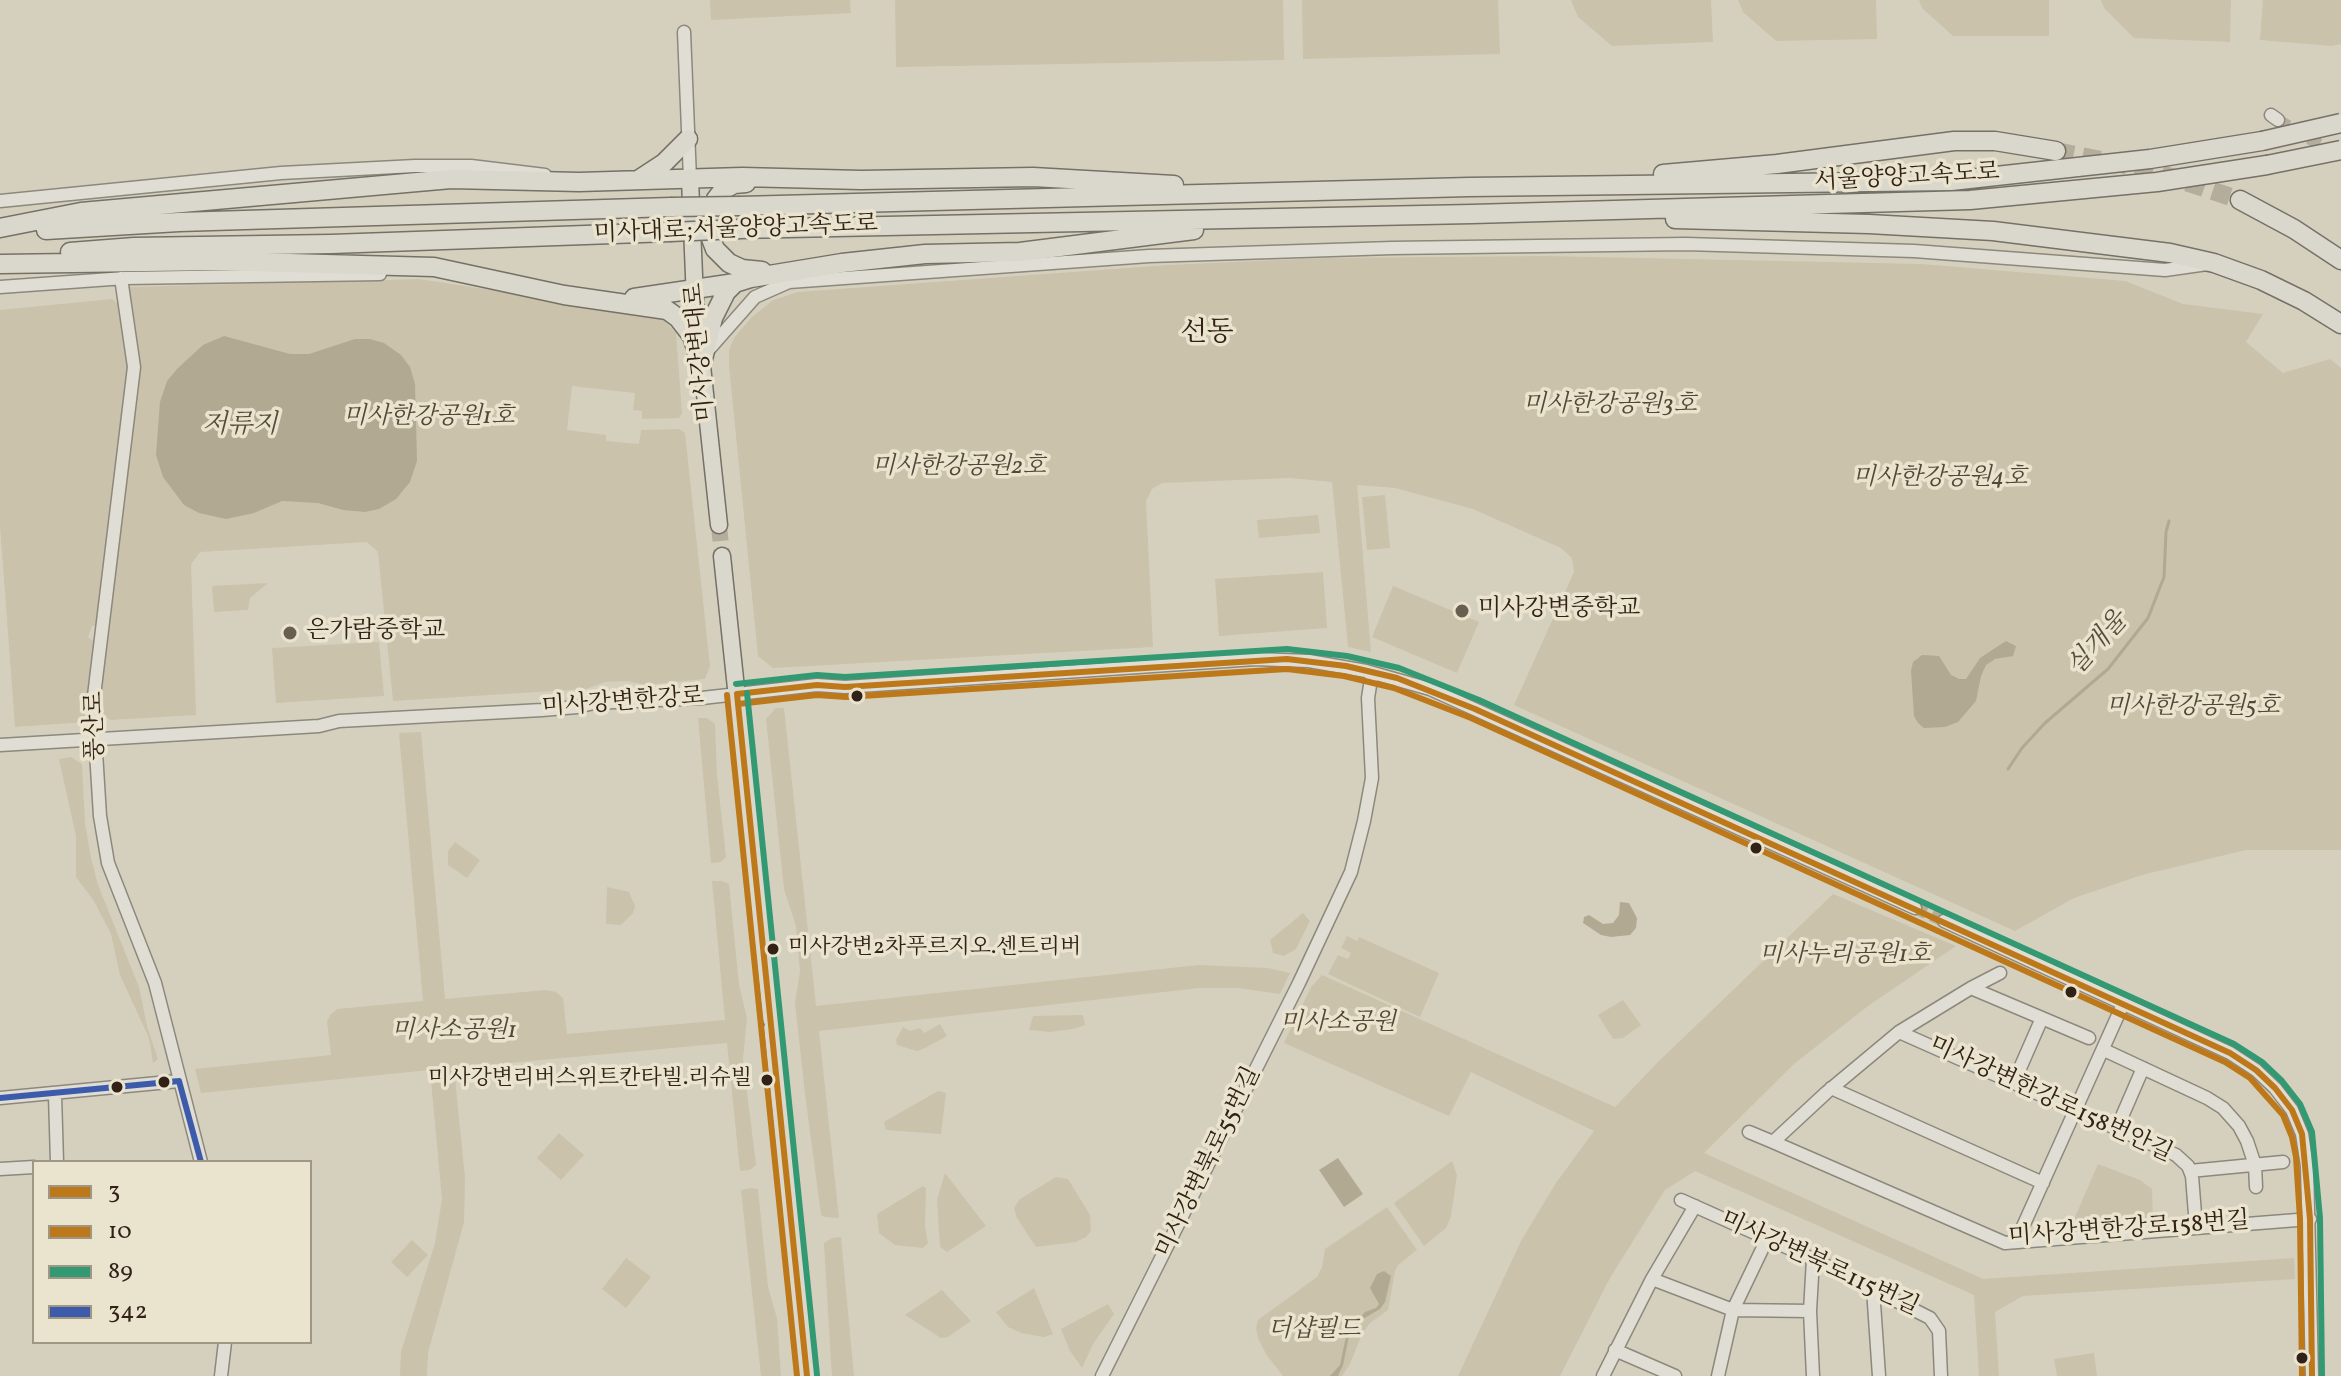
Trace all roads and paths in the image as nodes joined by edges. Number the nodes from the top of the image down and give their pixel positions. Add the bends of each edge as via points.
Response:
1 (684, 32) dead end
2 (2341, 123) edge
3 (688, 139) junction
4 (2341, 150) edge
5 (2056, 151) tunnel mouth
6 (805, 177) junction
7 (690, 179) junction
8 (636, 181) junction
9 (579, 182) junction
10 (1469, 187) junction
11 (1273, 193) junction
12 (2240, 200) tunnel mouth
13 (0, 201) edge
14 (1472, 214) junction
15 (1269, 219) junction
16 (0, 231) edge
17 (2341, 260) edge
18 (0, 262) edge
19 (842, 263) junction
20 (2214, 263) junction
21 (121, 278) junction
22 (735, 283) junction
23 (0, 287) edge
24 (695, 289) junction
25 (564, 295) junction
26 (607, 301) junction
27 (2341, 324) edge
28 (702, 361) junction
29 (719, 525) tunnel mouth
30 (722, 556) tunnel mouth
31 (1372, 673) junction
32 (737, 694) junction
33 (96, 739) junction
34 (0, 745) edge
35 (1915, 908) tunnel mouth
36 (1944, 921) tunnel mouth
37 (2000, 973) dead end
38 (1971, 988) junction
39 (2123, 1004) junction
40 (2042, 1018) junction
41 (1899, 1032) junction
42 (2089, 1038) dead end
43 (2104, 1050) junction
44 (2143, 1068) junction
45 (179, 1081) junction
46 (2014, 1082) junction
47 (1831, 1088) junction
48 (55, 1095) junction
49 (0, 1098) edge
50 (2076, 1110) junction
51 (2117, 1128) junction
52 (1749, 1132) dead end
53 (1773, 1142) junction
54 (57, 1160) edge
55 (200, 1160) edge
56 (2283, 1162) dead end
57 (2255, 1165) junction
58 (32, 1167) edge
59 (0, 1169) edge
60 (2190, 1171) junction
61 (2043, 1183) junction
62 (2256, 1187) dead end
63 (1681, 1200) dead end
64 (1695, 1206) junction
65 (2310, 1219) junction
66 (2196, 1227) junction
67 (1767, 1239) junction
68 (2016, 1242) junction
69 (1813, 1259) junction
70 (1652, 1279) junction
71 (1873, 1289) junction
72 (1733, 1310) junction
73 (1810, 1311) junction
74 (225, 1344) edge
75 (1615, 1350) junction
76 (221, 1376) edge
77 (807, 1376) edge
78 (1102, 1376) edge
79 (1603, 1376) edge
80 (1675, 1376) edge
81 (1718, 1376) edge
82 (1813, 1376) edge
83 (1879, 1376) edge
84 (1941, 1376) edge
85 (2312, 1376) edge

1 - 3 street
2 - 10 highway, 서울양양고속도로, bridge via 2150,159 1951,181
3 - 7 street
3 - 8 highway
4 - 14 highway, 서울양양고속도로, bridge via 2157,182 1970,200
5 - 10 highway via 1995,141 1954,141 1777,164
6 - 7 highway
6 - 11 highway via 1033,177
6 - 19 highway via 734,184 723,190 709,218 715,249 729,263 754,271
7 - 8 highway
7 - 24 main road, 미사강변대로
8 - 9 highway
9 - 13 street via 522,171 415,166 281,173
9 - 16 highway via 451,179 81,212
10 - 11 highway, 미사대로;서울양양고속도로
11 - 16 highway, 미사대로;서울양양고속도로, bridge
12 - 17 highway
14 - 15 highway, 미사대로;서울양양고속도로
14 - 20 highway via 1993,231
15 - 18 highway, 미사대로;서울양양고속도로, bridge via 122,248
15 - 19 highway via 1020,252
18 - 25 highway via 399,265 463,272
19 - 22 highway
20 - 27 highway via 2273,286
20 - 28 street via 2165,270 1914,251 1686,244 1130,257 789,282 755,297
21 - 23 street
21 - 25 street via 416,274
21 - 33 street, 풍산로 via 134,367 93,704
22 - 24 highway
22 - 28 highway via 713,318
24 - 26 highway
24 - 28 main road, 미사강변대로
25 - 26 highway
26 - 28 highway via 672,312 692,336
28 - 29 main road, 미사강변대로
30 - 32 main road
31 - 32 street, 미사강변한강로 via 1309,661 1255,659
31 - 35 street, 미사강변한강로 via 1464,704
31 - 78 street, 미사강변북로55번길 via 1372,778 1348,880
32 - 33 street, 미사강변한강로
32 - 77 main road
33 - 34 street, 미사강변한강로
33 - 45 street, 풍산로 via 108,863 152,974
36 - 39 street
37 - 38 street
38 - 40 street
38 - 41 street
39 - 43 street
39 - 65 street via 2230,1053 2275,1088 2302,1134
40 - 42 street
40 - 46 street
41 - 46 street, 미사강변한강로158번안길
41 - 47 street
43 - 44 street
43 - 50 street
44 - 51 street
44 - 57 street via 2223,1108 2239,1126
45 - 48 street
45 - 55 street, 풍산로
46 - 50 street, 미사강변한강로158번안길
47 - 53 street
47 - 61 street
48 - 49 street
48 - 54 street
50 - 51 street, 미사강변한강로158번안길
50 - 61 street
51 - 60 street, 미사강변한강로158번안길 via 2176,1155
52 - 53 street, 미사강변한강로158번길
53 - 68 street, 미사강변한강로158번길 via 2005,1243
56 - 57 street
57 - 60 street
57 - 62 street
58 - 59 street
60 - 66 street, 미사강변한강로158번안길
61 - 68 street
63 - 64 street, 미사강변북로115번길
64 - 67 street, 미사강변북로115번길
64 - 70 street
65 - 66 street, 미사강변한강로158번길
65 - 85 street
66 - 68 street, 미사강변한강로158번길
67 - 69 street, 미사강변북로115번길
67 - 72 street
69 - 71 street, 미사강변북로115번길
69 - 73 street
70 - 72 street
70 - 75 street
71 - 83 street
71 - 84 street, 미사강변북로115번길 via 1936,1324
72 - 73 street
72 - 81 street
73 - 82 street
74 - 76 street
75 - 79 street
75 - 80 street

